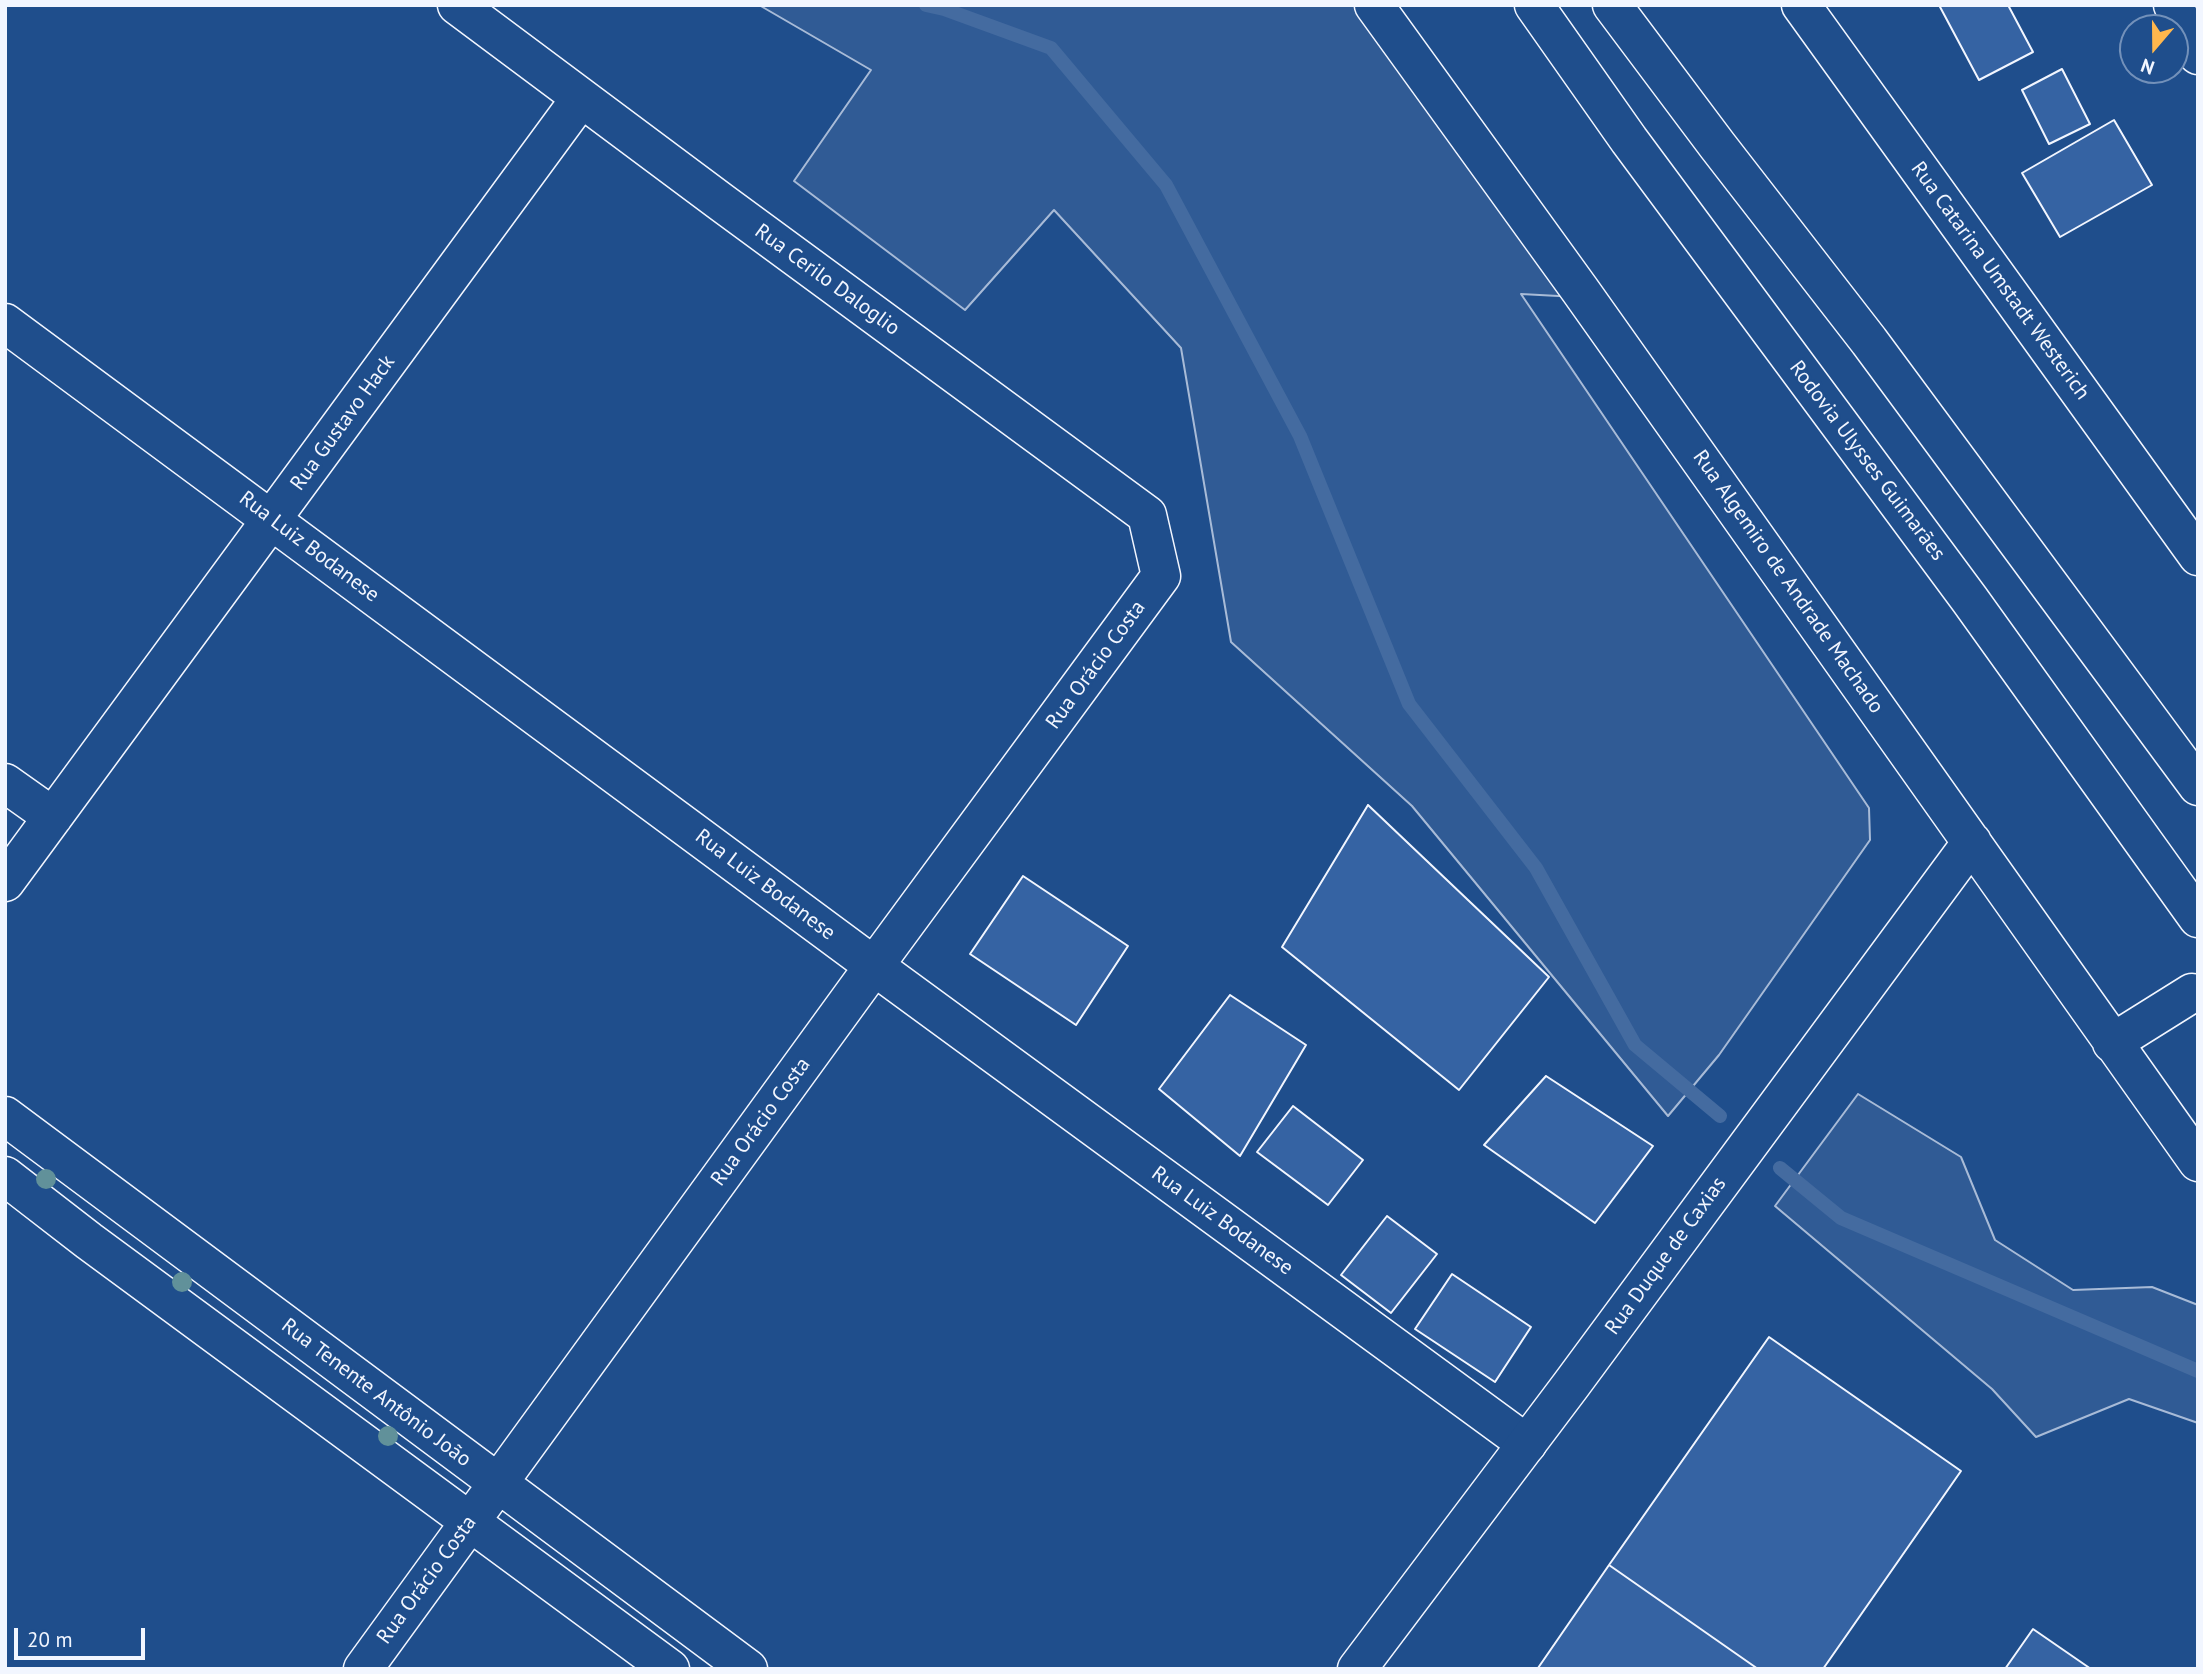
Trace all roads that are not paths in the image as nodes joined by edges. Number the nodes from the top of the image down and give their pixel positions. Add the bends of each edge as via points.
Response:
1 (457, 5) edge
2 (1374, 5) edge
3 (1534, 5) edge
4 (1612, 5) edge
5 (1801, 5) edge
6 (2173, 5) edge
7 (2198, 55) edge
8 (581, 99) junction
9 (5, 323) edge
10 (273, 520) junction
11 (2198, 556) edge
12 (1161, 576) joint
13 (5, 783) edge
14 (2198, 786) edge
15 (52, 817) junction
16 (1972, 842) junction
17 (5, 882) edge
18 (2198, 918) edge
19 (874, 966) junction
20 (2192, 993) dead end
21 (2112, 1043) junction
22 (5, 1116) edge
23 (2198, 1162) edge
24 (5, 1177) edge
25 (117, 1201) junction
26 (89, 1241) junction
27 (280, 1322) junction
28 (253, 1362) junction
29 (1527, 1444) junction
30 (498, 1484) junction
31 (470, 1522) junction
32 (724, 1662) edge
33 (363, 1669) edge
34 (670, 1669) edge
35 (1357, 1669) edge

1 - 8 main road, Rua Cerilo Daloglio
2 - 16 main road, Rua Algemiro de Andrade Machado
3 - 18 main road, Rodovia Ulysses Guimarães
4 - 14 main road via 1869,341
5 - 11 main road, Rua Catarina Umstadt Westerich
6 - 7 main road
8 - 10 main road, Rua Gustavo Hack
8 - 12 main road, Rua Cerilo Daloglio via 1147,514
9 - 10 main road, Rua Luiz Bodanese
10 - 15 main road, Rua Gustavo Hack
10 - 19 main road, Rua Luiz Bodanese
12 - 19 main road, Rua Orácio Costa
13 - 15 main road
15 - 17 main road, Rua Gustavo Hack
16 - 21 main road, Rua Algemiro de Andrade Machado
16 - 29 main road, Rua Duque de Caxias
19 - 29 main road, Rua Luiz Bodanese
19 - 30 main road, Rua Orácio Costa
20 - 21 main road
21 - 23 main road, Rua Algemiro de Andrade Machado
22 - 25 main road, Rua Tenente Antônio João
24 - 26 main road
25 - 26 main road
25 - 27 main road, Rua Tenente Antônio João
26 - 28 main road
27 - 28 main road
27 - 30 main road, Rua Tenente Antônio João
28 - 31 main road
29 - 35 main road, Rua Duque de Caxias
30 - 31 main road, Rua Orácio Costa
30 - 32 main road, Rua Tenente Antônio João
31 - 33 main road, Rua Orácio Costa
31 - 34 main road

